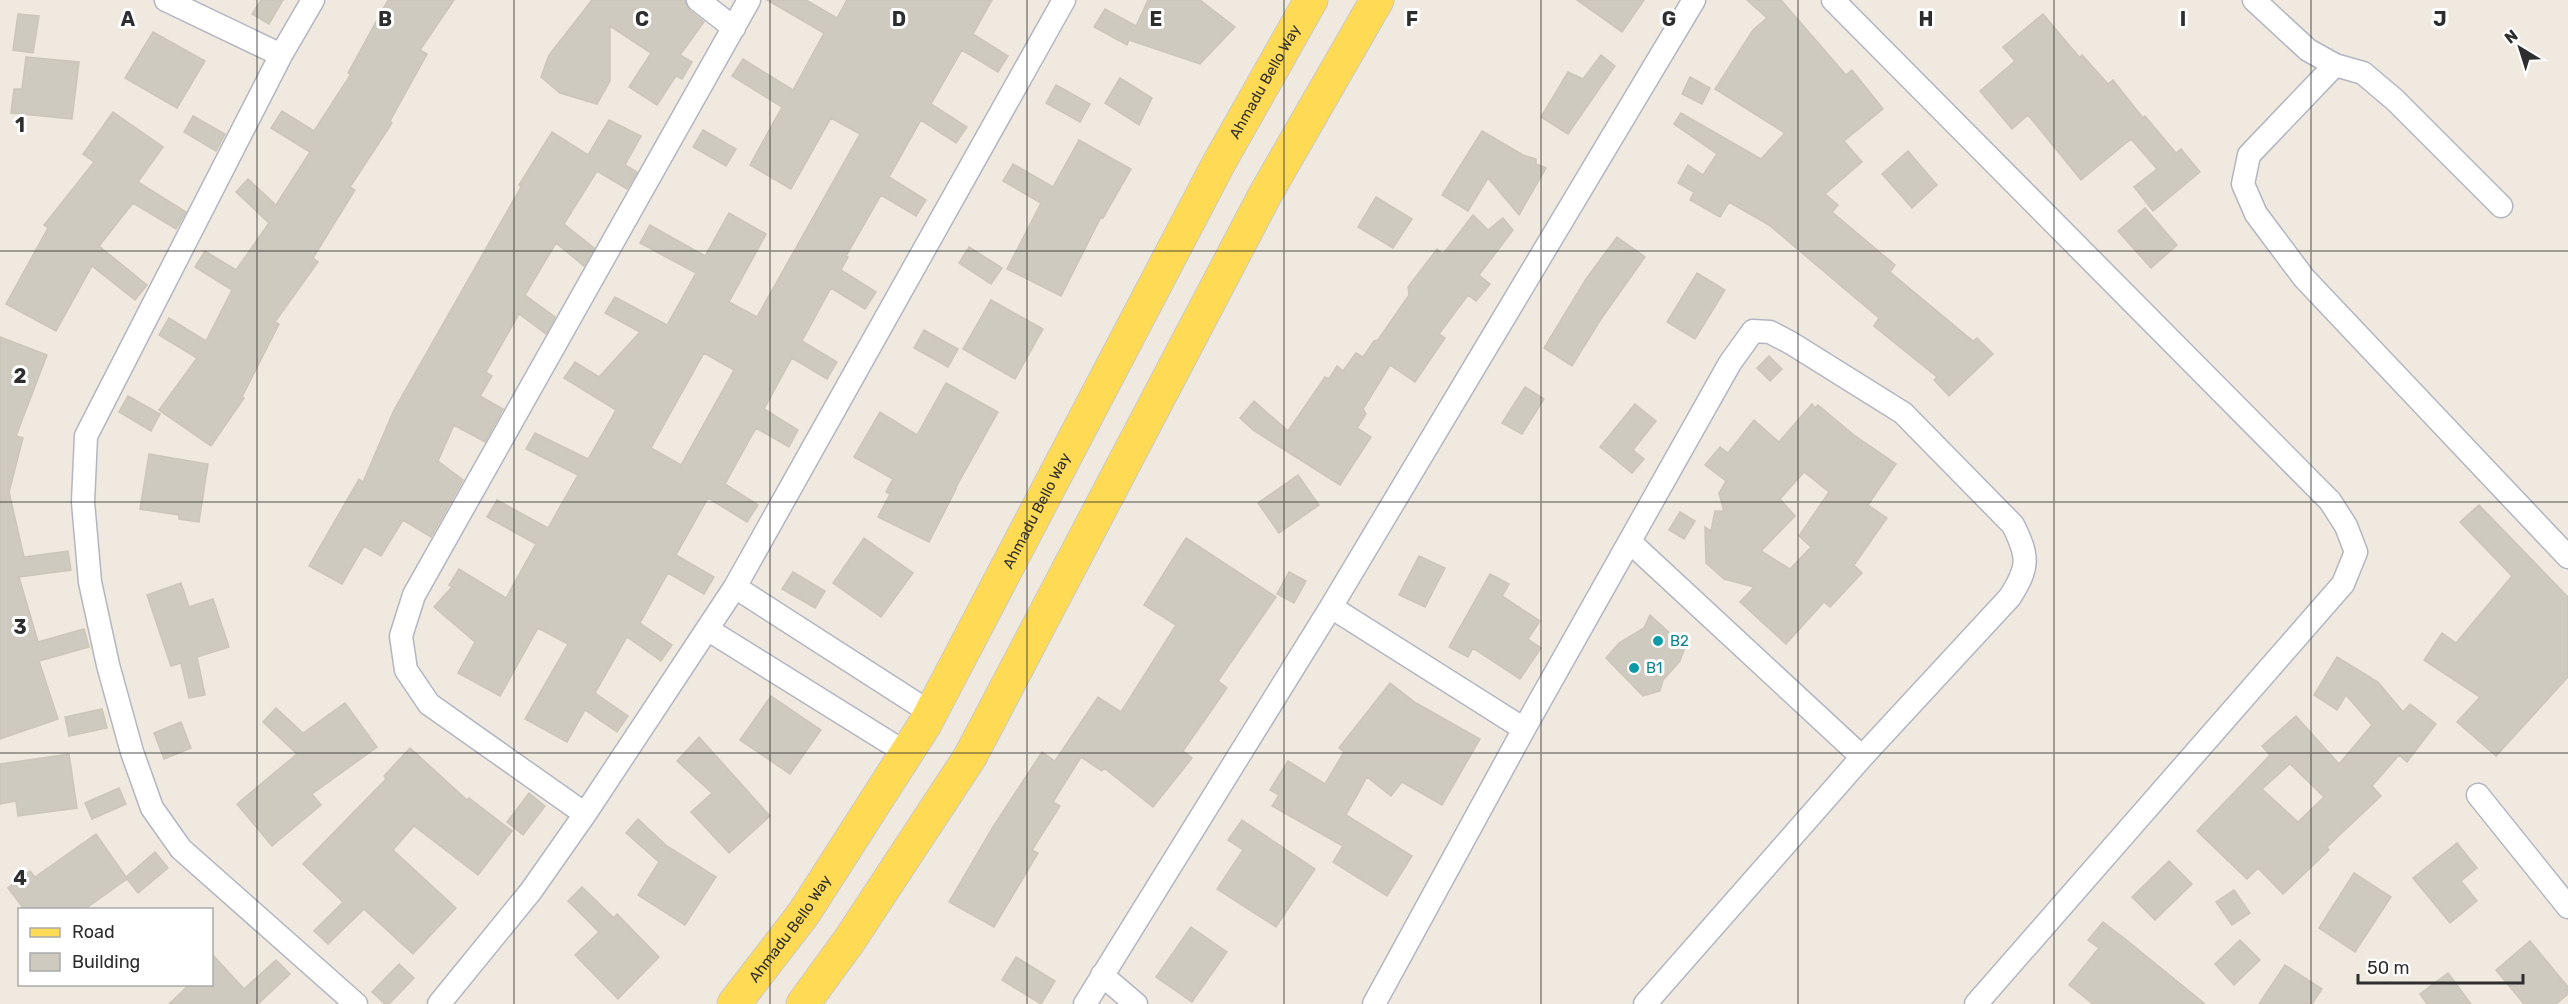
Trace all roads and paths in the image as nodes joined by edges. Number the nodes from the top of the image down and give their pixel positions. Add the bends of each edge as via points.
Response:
1 (166, 0) edge
2 (313, 0) edge
3 (698, 0) edge
4 (749, 0) edge
5 (1064, 0) edge
6 (1311, 0) edge
7 (1377, 0) edge
8 (1694, 0) edge
9 (1833, 0) edge
10 (2254, 0) edge
11 (734, 28) junction
12 (281, 55) junction
13 (2335, 65) junction
14 (2501, 206) dead end
15 (1630, 542) junction
16 (2568, 557) edge
17 (735, 587) junction
18 (1330, 607) junction
19 (707, 629) junction
20 (931, 713) junction
21 (1524, 729) junction
22 (906, 753) junction
23 (1862, 757) junction
24 (2478, 795) dead end
25 (585, 814) junction
26 (2568, 907) edge
27 (1102, 975) junction
28 (357, 1004) edge
29 (439, 1004) edge
30 (734, 1004) edge
31 (803, 1004) edge
32 (1085, 1004) edge
33 (1136, 1004) edge
34 (1374, 1004) edge
35 (1645, 1004) edge
36 (1976, 1004) edge

1 - 12 street
2 - 12 street
3 - 11 street
4 - 11 street
5 - 17 street
6 - 20 main road, Ahmadu Bello Way via 1220,161
7 - 31 main road via 1266,193 970,757
8 - 18 street
9 - 36 street via 2330,501 2356,552 2343,584
10 - 13 street via 2308,50
11 - 25 street via 414,595 401,636 406,670 429,704
12 - 28 street via 86,436 83,502 90,582 108,665 152,808 181,849
13 - 14 street via 2363,73 2395,100
13 - 16 street via 2249,155 2243,184 2256,214 2304,278
15 - 21 street
15 - 23 street
15 - 23 street via 1730,363 1753,332 1770,332 1791,343 1903,413 2013,525 2024,547 2024,575 2010,597
17 - 19 street
17 - 20 street
18 - 21 street
18 - 27 street
19 - 22 street
19 - 25 street
20 - 22 main road, Ahmadu Bello Way
21 - 34 street
22 - 30 main road, Ahmadu Bello Way via 804,913
23 - 35 street
24 - 26 street
25 - 29 street via 531,891
27 - 32 street
27 - 33 street

